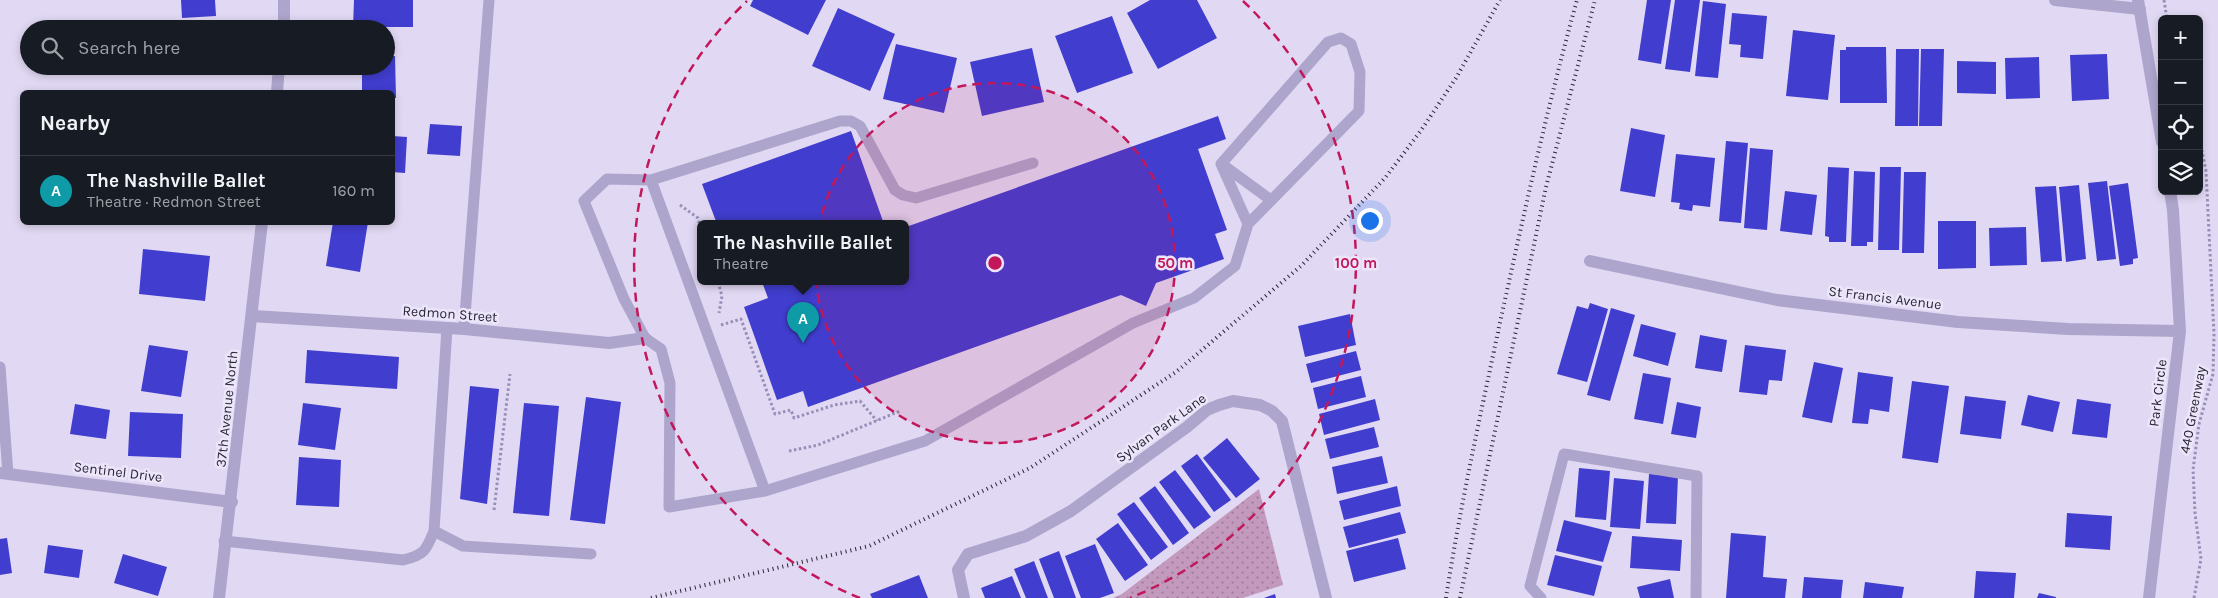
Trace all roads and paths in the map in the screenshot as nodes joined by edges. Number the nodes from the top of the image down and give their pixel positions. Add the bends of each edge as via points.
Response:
1 (284, 0) edge
2 (489, 0) edge
3 (2055, 0) edge
4 (2164, 0) edge
5 (2139, 5) edge
6 (2166, 15) edge
7 (284, 20) edge
8 (279, 75) edge
9 (276, 90) edge
10 (2158, 118) edge
11 (2202, 150) edge
12 (1033, 163) dead end
13 (1221, 164) junction
14 (651, 180) junction
15 (2171, 195) edge
16 (1271, 200) junction
17 (1248, 224) junction
18 (262, 225) edge
19 (1590, 261) dead end
20 (719, 285) edge
21 (252, 316) junction
22 (447, 328) junction
23 (464, 329) junction
24 (2180, 331) junction
25 (645, 338) junction
26 (0, 367) edge
27 (510, 374) dead end
28 (900, 411) dead end
29 (877, 421) junction
30 (789, 451) dead end
31 (4, 474) edge
32 (765, 492) junction
33 (232, 502) junction
34 (494, 510) dead end
35 (434, 531) junction
36 (224, 541) junction
37 (590, 554) dead end
38 (219, 598) edge
39 (964, 598) edge
40 (1326, 598) edge
41 (1541, 598) edge
42 (1696, 598) edge
43 (2149, 598) edge
44 (2194, 598) edge

1 - 7 street
2 - 23 lane
3 - 5 street
4 - 6 path
5 - 10 street
8 - 9 street
11 - 44 path, 440 Greenway via 2206,171 2214,334 2213,374 2199,424 2193,470 2201,559
12 - 14 lane via 916,198 895,190 860,126 840,120
13 - 16 lane
13 - 16 lane via 1328,42 1341,38 1351,44 1360,72 1359,111
13 - 17 lane
14 - 25 lane via 607,179 584,202 624,299
14 - 32 lane
15 - 24 street, Park Circle
16 - 17 lane
17 - 32 lane via 1236,266 1194,298 1133,323 925,441
18 - 21 street, 37th Avenue North
19 - 24 street, St Francis Avenue via 1778,300 1939,320 2068,329
20 - 29 path via 722,296 718,317 720,325 741,319 775,414 791,410 794,418 834,405 860,401
21 - 22 street, Redmon Street
21 - 33 street, 37th Avenue North
22 - 23 street, Redmon Street
22 - 35 lane
23 - 25 street, Redmon Street via 609,343
24 - 43 street, Park Circle
25 - 32 lane via 661,349 670,383 669,507
26 - 31 lane
27 - 34 path
28 - 29 path
29 - 30 path via 818,446
31 - 33 street, Sentinel Drive
33 - 36 street, 37th Avenue North
35 - 36 lane via 426,550 403,560
35 - 37 lane via 463,546
36 - 38 street, 37th Avenue North
39 - 40 street, Sylvan Park Lane via 958,570 968,554 1026,536 1071,511 1207,410 1233,402 1260,405 1282,421
41 - 42 lane via 1530,586 1564,454 1696,476

